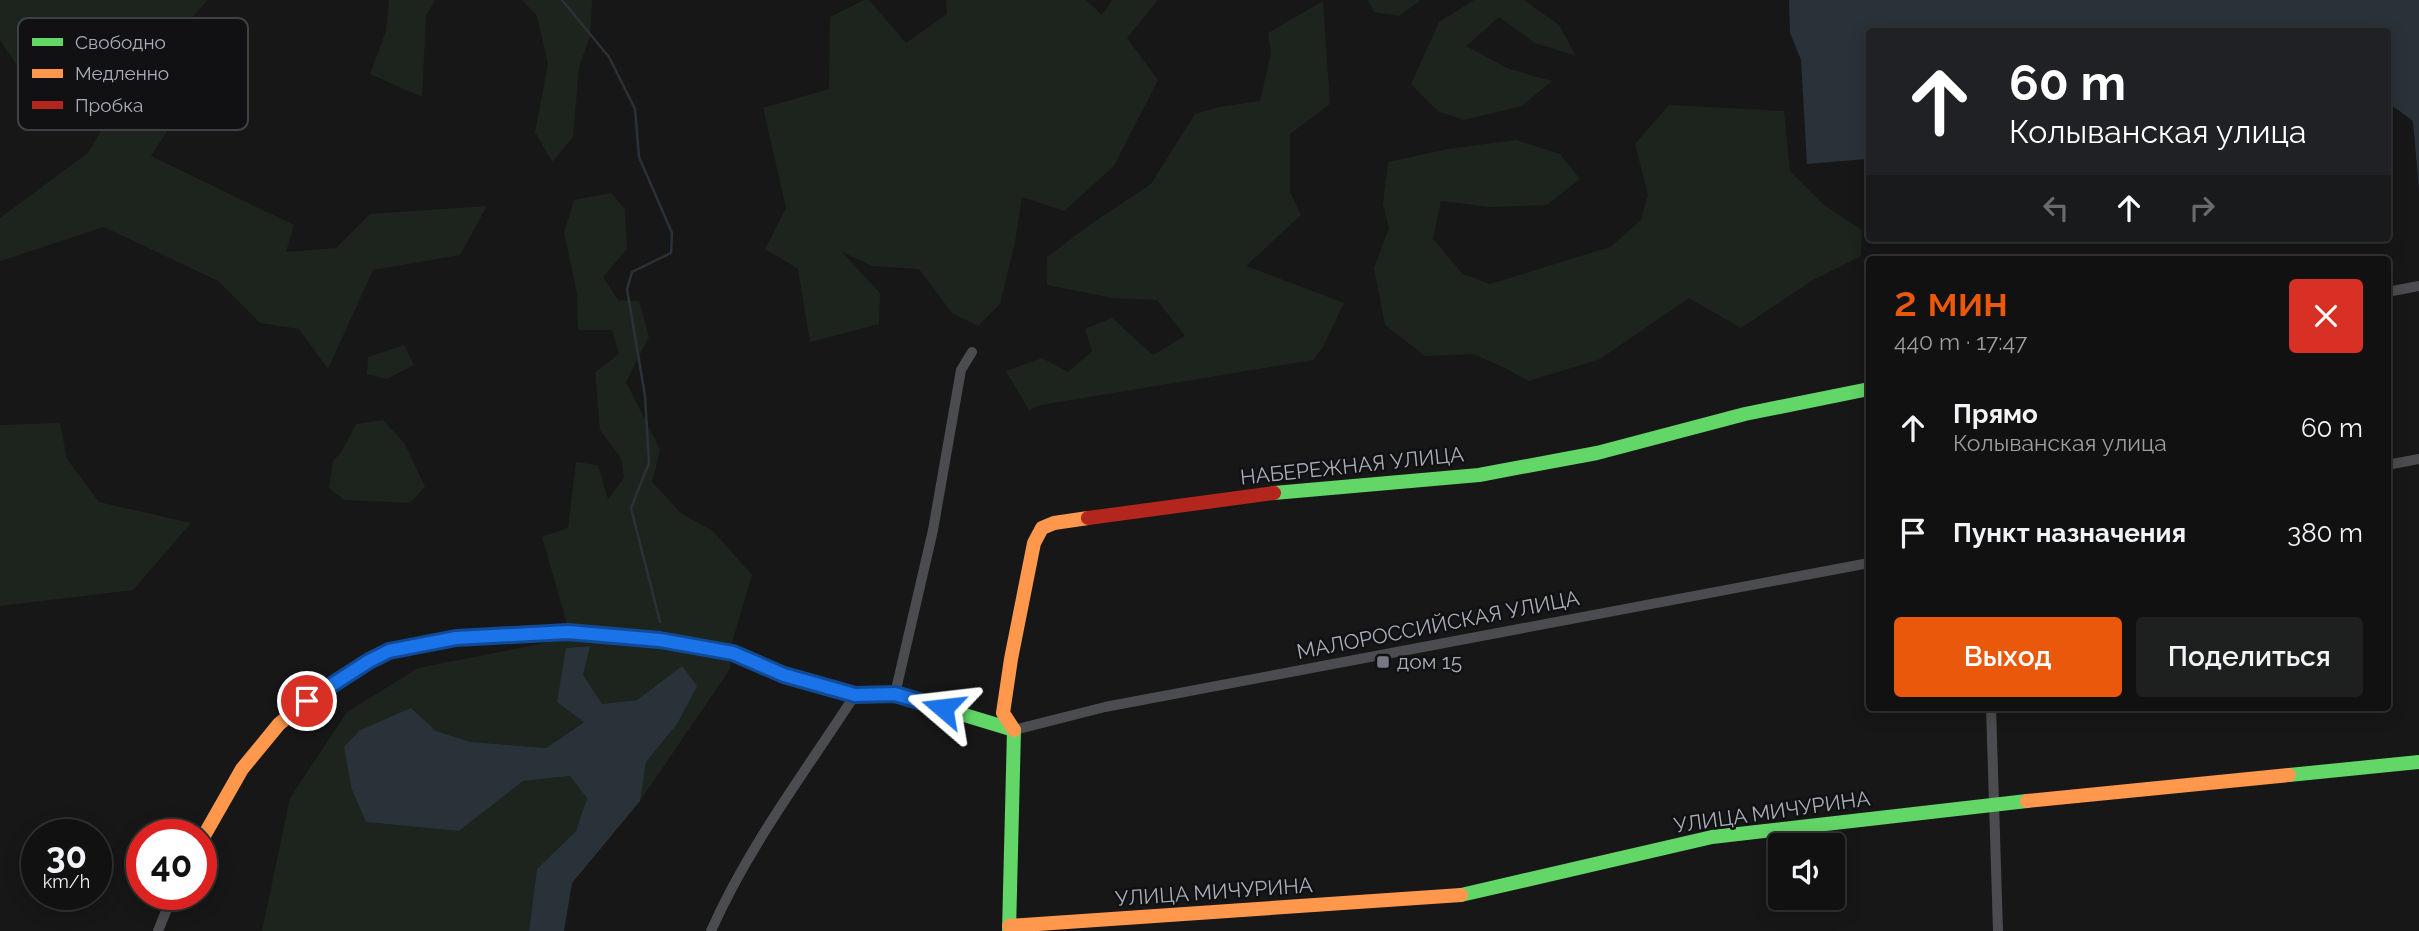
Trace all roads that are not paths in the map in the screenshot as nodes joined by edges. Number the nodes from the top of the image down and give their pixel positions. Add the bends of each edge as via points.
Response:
1 (2419, 286) edge
2 (2391, 291) edge
3 (972, 352) dead end
4 (1866, 390) edge
5 (2419, 459) edge
6 (2391, 464) edge
7 (1866, 564) edge
8 (895, 694) junction
9 (855, 695) junction
10 (1991, 711) edge
11 (1014, 730) junction
12 (2419, 762) edge
13 (1995, 804) junction
14 (214, 819) edge
15 (167, 910) edge
16 (1009, 929) edge
17 (158, 931) edge
18 (711, 931) edge
19 (1998, 931) edge

1 - 2 street
3 - 8 street via 961,370 933,530
4 - 11 street, НАБЕРЕЖНАЯ УЛИЦА via 1745,414 1597,453 1479,475 1273,493 1054,523 1042,528 1034,543 1011,659 1003,713
5 - 6 street
7 - 11 street, МАЛОРОССИЙСКАЯ УЛИЦА via 1105,707
8 - 9 street
8 - 11 street
9 - 14 street via 784,675 733,653 660,640 554,633 456,638 389,651 307,701 279,724 242,769
9 - 18 street via 757,845
10 - 13 street
11 - 16 street, НАБЕРЕЖНАЯ УЛИЦА
12 - 13 street, УЛИЦА МИЧУРИНА
13 - 16 street, УЛИЦА МИЧУРИНА via 1712,838 1458,896
13 - 19 street
15 - 17 street

